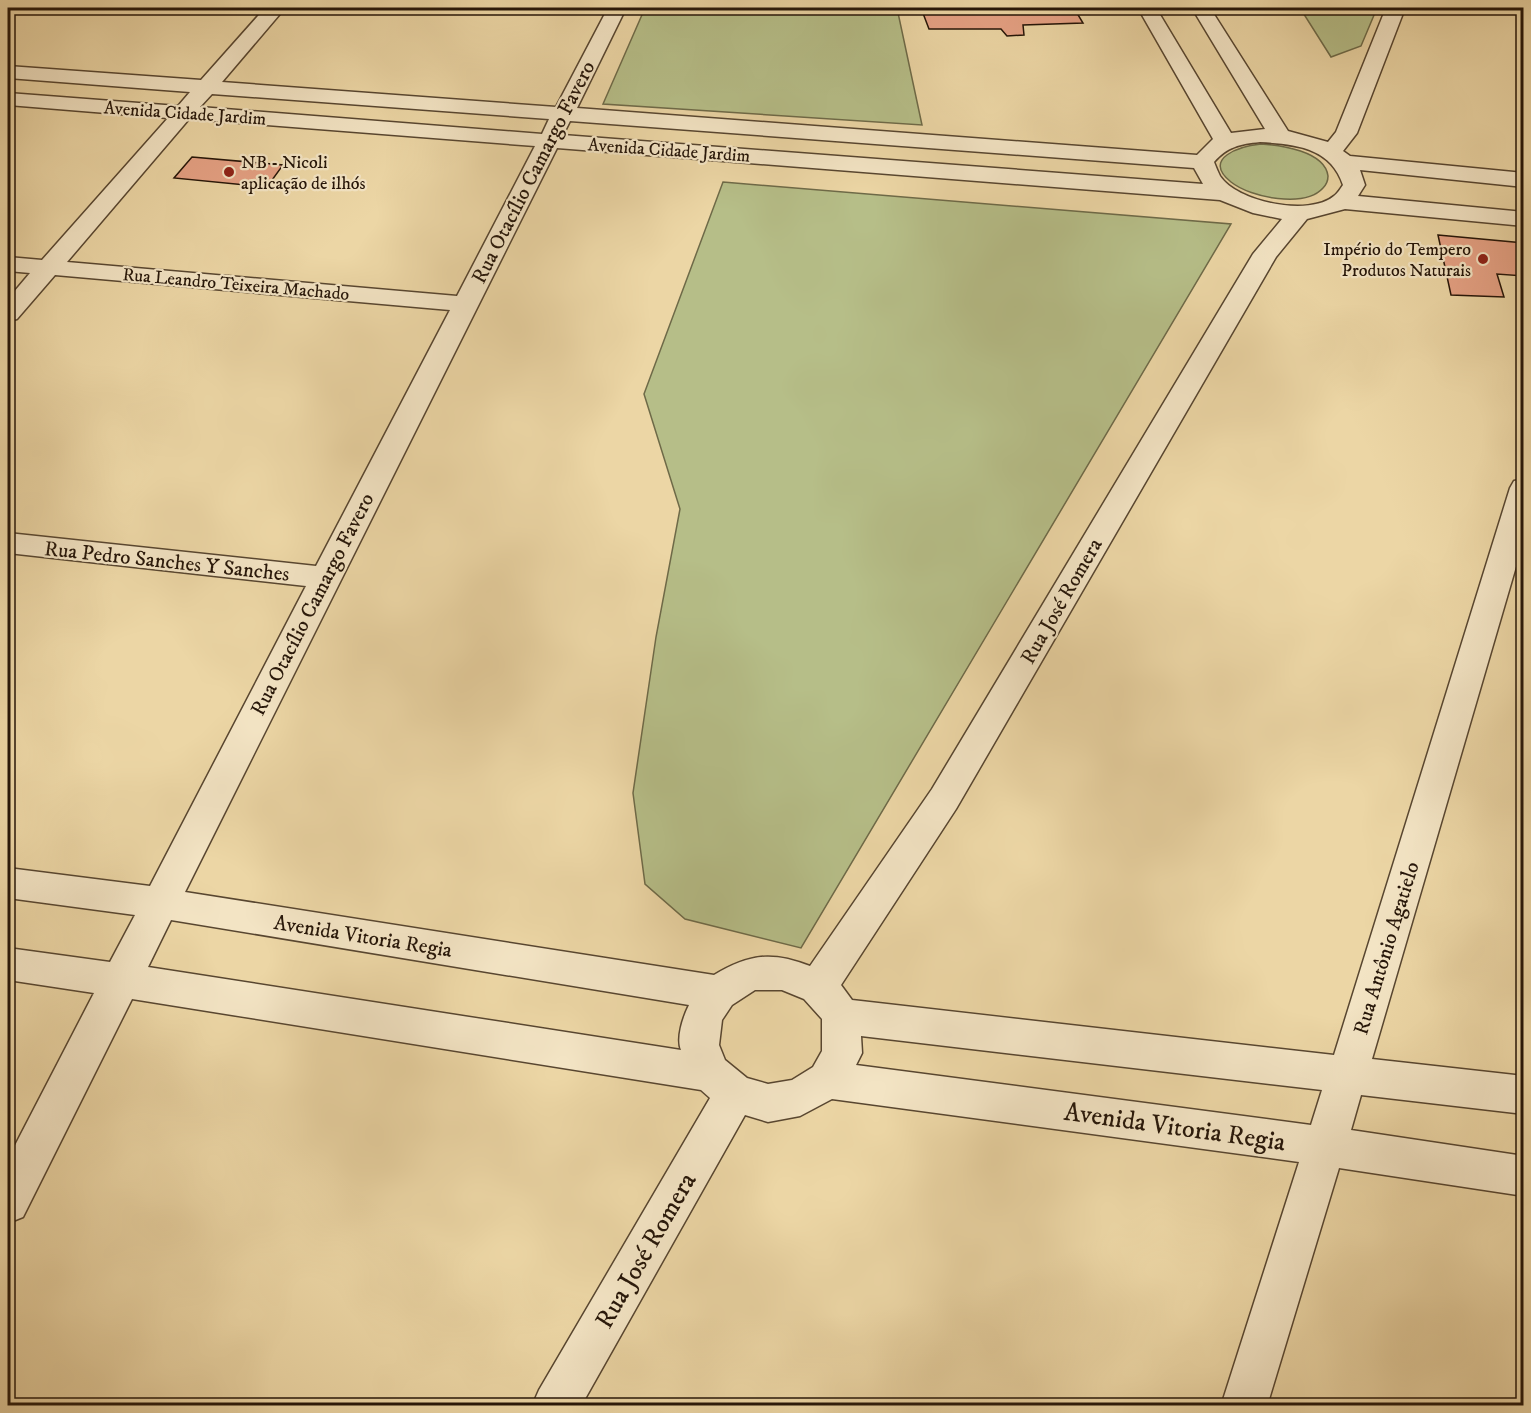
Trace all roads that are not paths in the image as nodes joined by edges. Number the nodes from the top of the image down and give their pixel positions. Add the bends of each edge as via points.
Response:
1 (275, 8) edge
2 (618, 8) edge
3 (1147, 8) edge
4 (1201, 8) edge
5 (1396, 8) edge
6 (8, 72) edge
7 (206, 87) junction
8 (8, 99) edge
9 (1356, 106) junction
10 (183, 113) junction
11 (564, 113) junction
12 (1289, 138) junction
13 (549, 141) junction
14 (1225, 141) junction
15 (1338, 157) junction
16 (1203, 162) junction
17 (1524, 180) edge
18 (1224, 193) junction
19 (1342, 202) junction
20 (1300, 212) junction
21 (1524, 219) edge
22 (8, 264) edge
23 (47, 268) junction
24 (465, 304) junction
25 (8, 314) edge
26 (1524, 489) edge
27 (8, 543) edge
28 (326, 578) junction
29 (8, 883) edge
30 (160, 903) junction
31 (8, 964) edge
32 (121, 980) junction
33 (718, 993) junction
34 (829, 1002) junction
35 (1348, 1073) junction
36 (827, 1080) junction
37 (723, 1084) junction
38 (1524, 1095) edge
39 (1323, 1146) junction
40 (1524, 1176) edge
41 (8, 1202) edge
42 (555, 1406) edge
43 (1244, 1406) edge

1 - 7 street
2 - 11 street, Rua Otacílio Camargo Favero
3 - 14 street
4 - 12 street
5 - 9 street
6 - 7 street, Avenida Cidade Jardim
7 - 10 street
7 - 11 street, Avenida Cidade Jardim
8 - 10 street, Avenida Cidade Jardim
9 - 12 street
9 - 15 street
10 - 13 street, Avenida Cidade Jardim
10 - 23 street
11 - 13 street, Rua Otacílio Camargo Favero
11 - 16 street, Avenida Cidade Jardim
12 - 14 street via 1251,136
12 - 15 street
13 - 18 street, Avenida Cidade Jardim
13 - 24 street, Rua Otacílio Camargo Favero
14 - 16 street via 1215,146
15 - 17 street
15 - 19 street via 1353,173 1354,184
16 - 18 street via 1205,173
18 - 20 street via 1258,208
19 - 20 street
19 - 21 street
20 - 34 street, Rua José Romera via 1265,254
22 - 23 street, Rua Leandro Teixeira Machado
23 - 24 street, Rua Leandro Teixeira Machado
23 - 25 street
24 - 28 street, Rua Otacílio Camargo Favero
26 - 35 street, Rua Antônio Agatielo
27 - 28 street, Rua Pedro Sanches Y Sanches
28 - 30 street, Rua Otacílio Camargo Favero
29 - 30 street, Avenida Vitoria Regia
30 - 32 street, Rua Otacílio Camargo Favero
30 - 33 street, Avenida Vitoria Regia
31 - 32 street
32 - 37 street
32 - 41 street, Rua Otacílio Camargo Favero
33 - 34 street via 749,974 784,973
33 - 37 street via 703,1017 699,1046
34 - 35 street
34 - 36 street via 842,1053
35 - 38 street
35 - 39 street, Rua Antônio Agatielo
36 - 37 street via 800,1097 768,1103
36 - 39 street, Avenida Vitoria Regia
37 - 42 street, Rua José Romera
39 - 40 street, Avenida Vitoria Regia
39 - 43 street, Rua Antônio Agatielo

